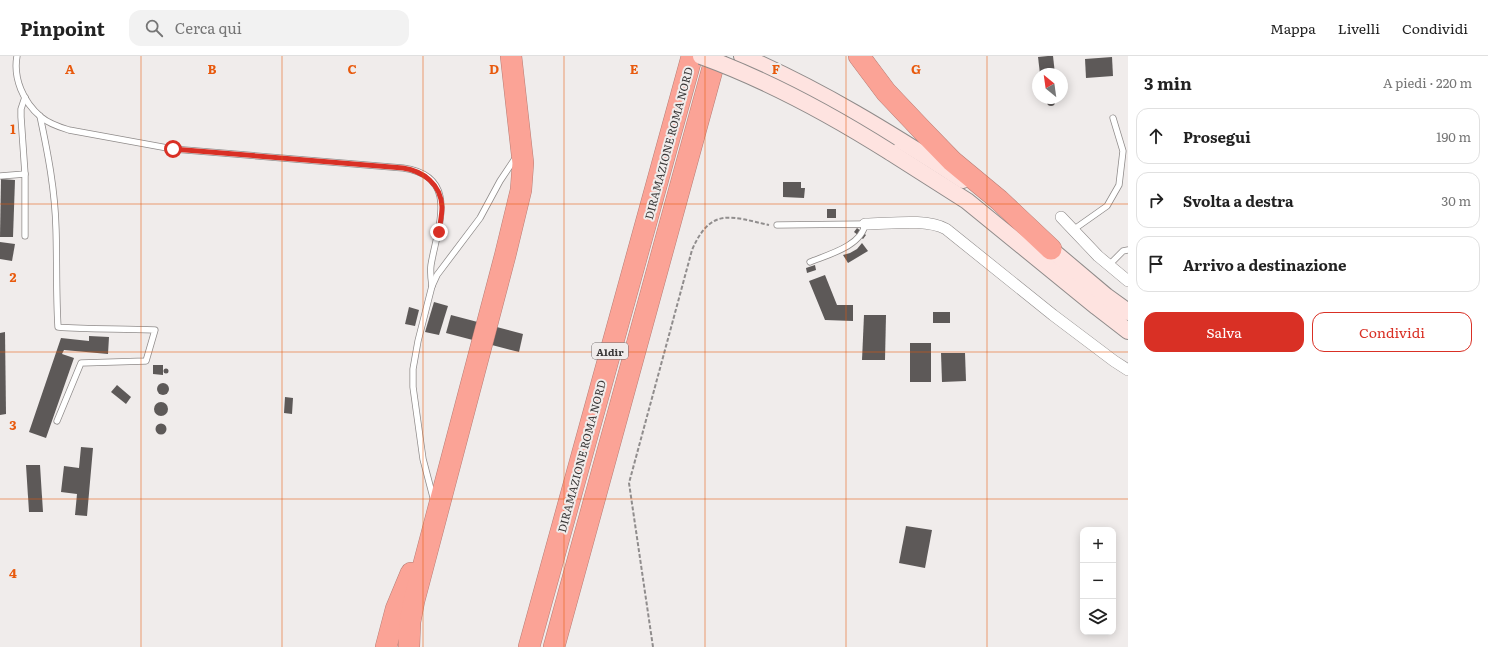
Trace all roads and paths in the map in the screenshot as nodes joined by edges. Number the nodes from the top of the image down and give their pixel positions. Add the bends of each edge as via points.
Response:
1 (17, 56) edge
2 (511, 56) edge
3 (692, 56) edge
4 (700, 56) edge
5 (716, 56) edge
6 (742, 56) edge
7 (859, 56) edge
8 (25, 97) junction
9 (40, 116) junction
10 (1113, 118) dead end
11 (894, 145) junction
12 (521, 150) junction
13 (25, 174) junction
14 (0, 176) edge
15 (1061, 217) dead end
16 (865, 224) junction
17 (777, 226) joint
18 (1073, 230) junction
19 (25, 236) dead end
20 (1051, 250) junction
21 (1128, 250) edge
22 (810, 262) dead end
23 (1109, 265) junction
24 (1128, 281) edge
25 (432, 286) junction
26 (1128, 312) edge
27 (1128, 330) edge
28 (1128, 370) edge
29 (57, 420) dead end
30 (437, 514) junction
31 (386, 647) edge
32 (409, 647) edge
33 (530, 647) edge
34 (554, 647) edge
35 (653, 647) edge

1 - 8 lane via 17,81
2 - 12 highway
3 - 33 highway, DIRAMAZIONE ROMA NORD / A1dir
4 - 11 main road, bridge via 774,86
5 - 34 highway, A1dir
6 - 11 main road via 825,95
7 - 20 highway via 886,92 952,161 999,200
8 - 9 lane
8 - 13 lane via 21,117
9 - 25 lane via 68,130 173,149 416,171 433,183 441,200 439,232 431,266
9 - 29 lane via 53,181 58,327 156,330 146,361 81,363
10 - 18 lane via 1123,151 1119,186 1107,206
11 - 20 main road via 975,188
11 - 27 main road
12 - 25 lane via 480,218 444,264
12 - 30 highway via 523,173 520,194
13 - 14 lane
13 - 19 lane
15 - 18 street
16 - 17 lane
16 - 22 lane via 861,235 852,243
16 - 28 street via 923,223 946,229 1053,315
17 - 35 path via 740,217 724,218 705,228 692,250 629,483
18 - 23 street
20 - 26 main road
21 - 23 lane via 1123,251
23 - 24 street
25 - 30 lane via 416,351 413,379 423,459
30 - 31 highway via 401,597
30 - 32 highway via 414,601

